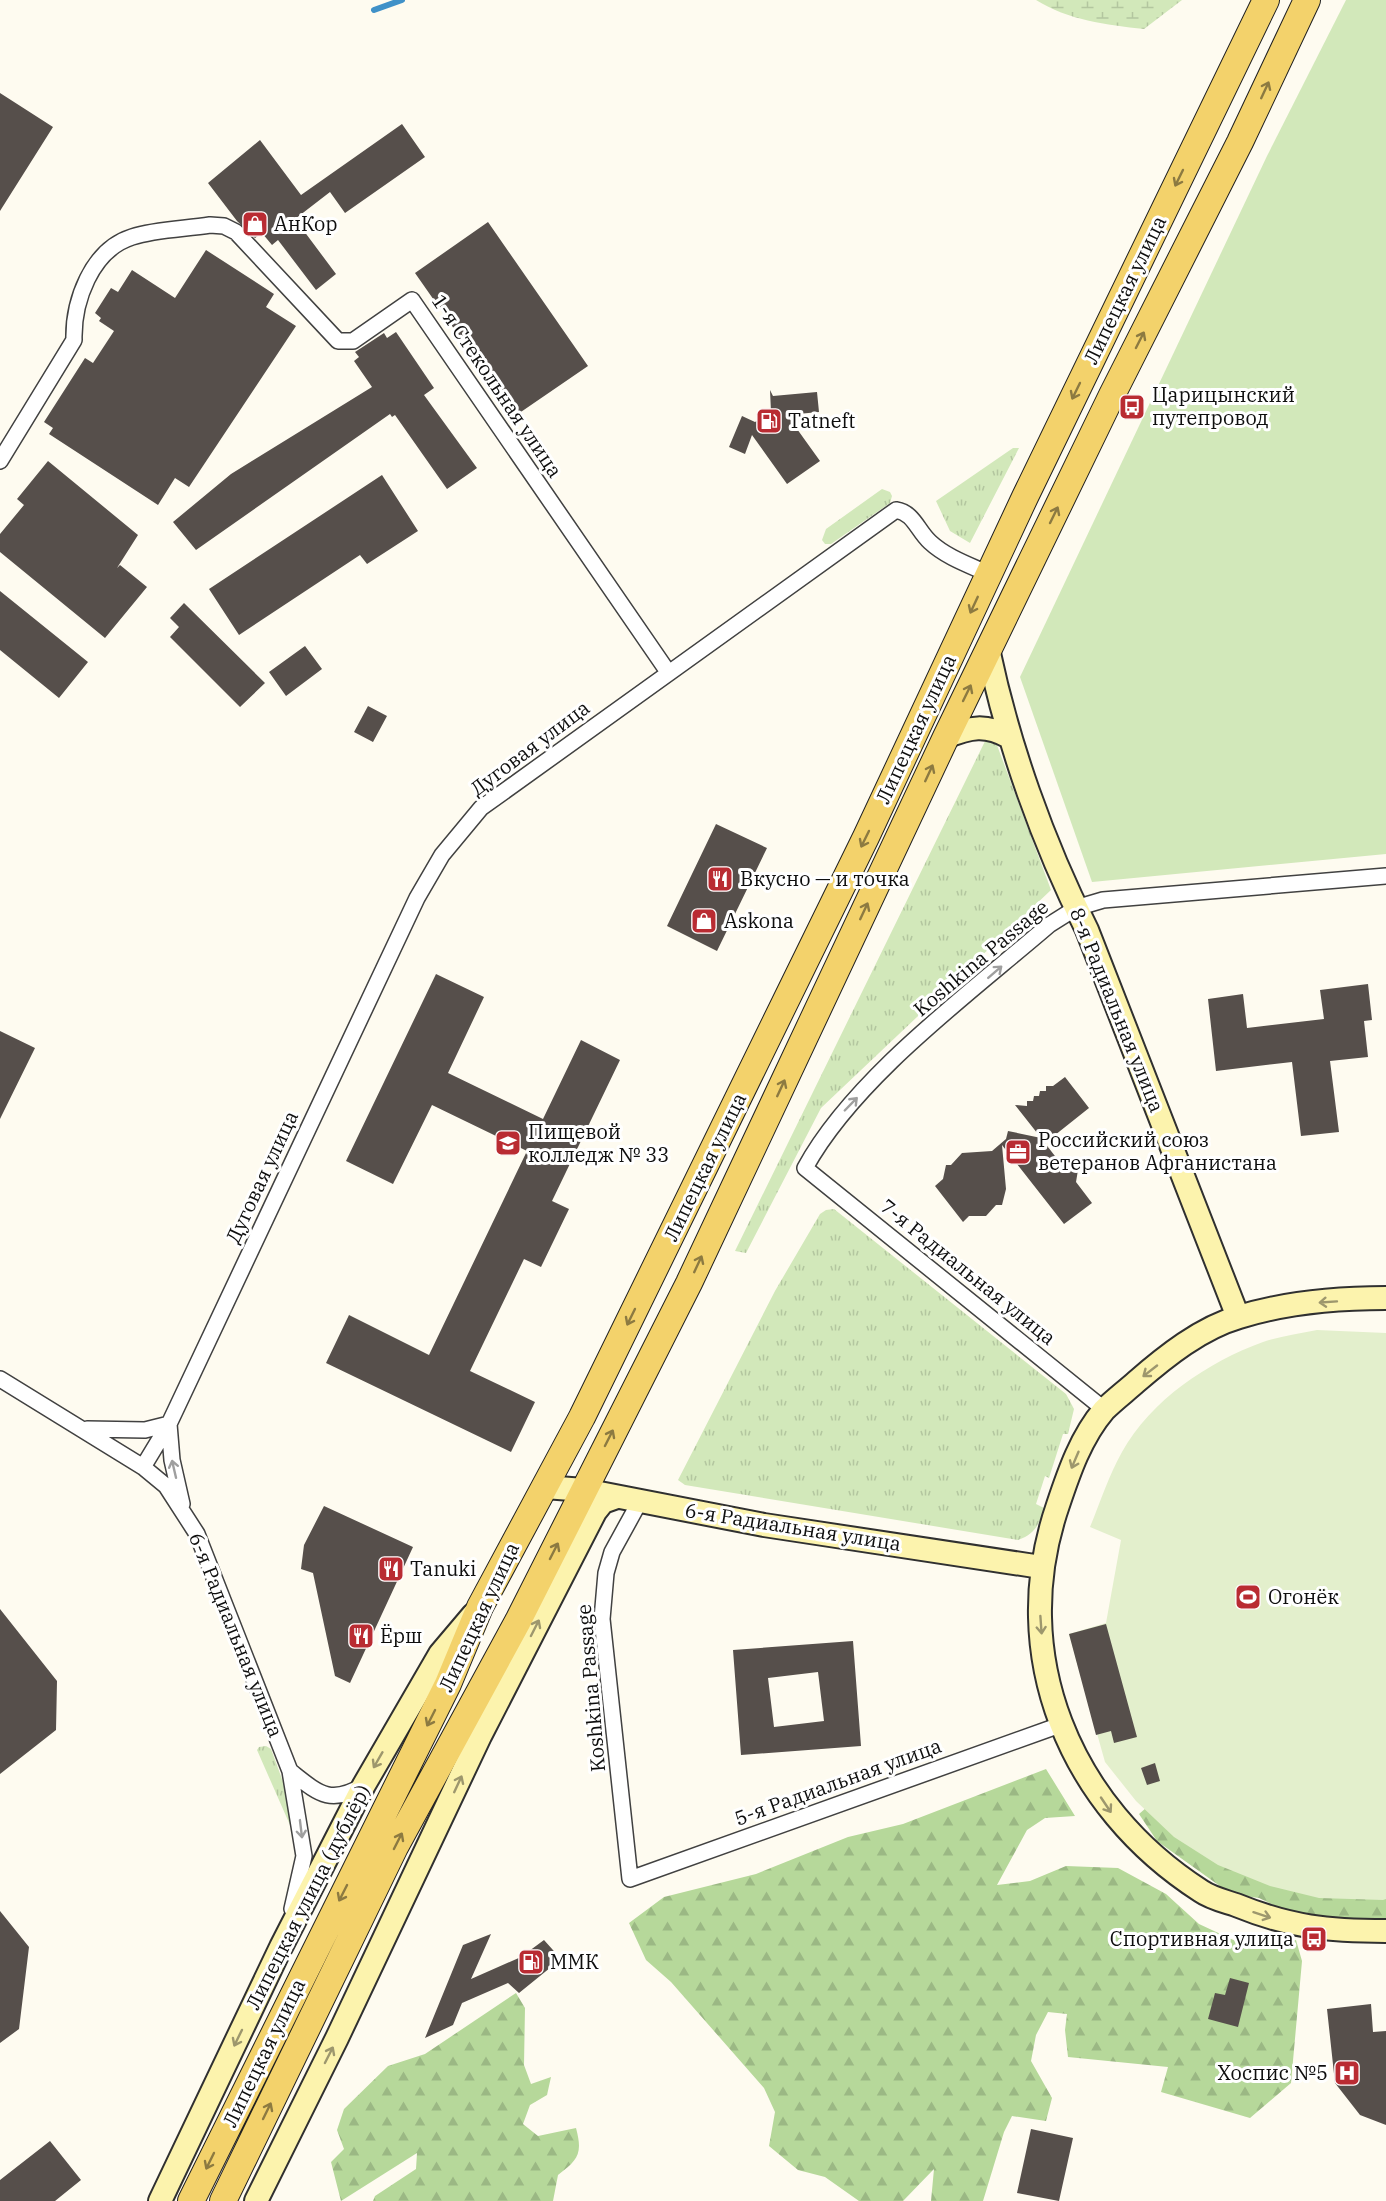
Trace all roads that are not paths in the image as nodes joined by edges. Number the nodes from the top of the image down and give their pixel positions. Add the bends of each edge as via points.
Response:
1 (1266, 0) edge
2 (1307, 0) edge
3 (0, 461) edge
4 (989, 574) junction
5 (988, 649) junction
6 (668, 672) junction
7 (1009, 736) junction
8 (946, 737) junction
9 (1386, 876) edge
10 (1076, 908) junction
11 (805, 1168) joint
12 (1386, 1298) edge
13 (1238, 1317) junction
14 (0, 1379) edge
15 (1105, 1410) junction
16 (169, 1424) junction
17 (84, 1429) junction
18 (142, 1467) junction
19 (545, 1486) junction
20 (584, 1490) junction
21 (617, 1497) junction
22 (640, 1501) junction
23 (184, 1512) junction
24 (1041, 1567) junction
25 (480, 1607) junction
26 (518, 1621) junction
27 (1060, 1725) junction
28 (480, 1736) junction
29 (290, 1771) junction
30 (364, 1785) junction
31 (630, 1879) joint
32 (1386, 1931) edge
33 (281, 1947) junction
34 (160, 2201) edge
35 (191, 2201) edge
36 (223, 2201) edge
37 (256, 2201) edge

1 -> 4 main road, Липецкая улица
5 -> 2 main road, Липецкая улица
3 - 6 street, 1-я Стекольная улица via 74,340 77,302 92,271 108,251 131,237 224,226 236,232 339,340 353,341 412,300
4 - 6 street, Дуговая улица via 941,551 928,541 912,518 896,510
4 -> 19 main road, Липецкая улица via 846,879
5 - 7 main road, 8-я Радиальная улица
8 -> 5 main road, Липецкая улица
6 - 16 street, Дуговая улица via 481,808 442,855 417,898
7 - 8 main road via 983,726
7 - 10 main road, 8-я Радиальная улица
20 -> 8 main road, Липецкая улица via 689,1283
9 - 10 street, Koshkina Passage via 1103,900
11 -> 10 street, Koshkina Passage via 831,1127 896,1060 1049,925
10 - 13 main road, 8-я Радиальная улица
11 - 15 street, 7-я Радиальная улица
12 -> 13 main road via 1309,1303
13 -> 15 main road via 1179,1348
14 - 17 street, 6-я Радиальная улица
15 -> 24 main road via 1086,1435 1067,1478
16 - 17 street via 145,1430
16 - 18 street, Дуговая улица
23 -> 16 street via 172,1460
17 - 18 street, 6-я Радиальная улица
18 - 23 street, 6-я Радиальная улица via 166,1486
19 - 20 main road, 6-я Радиальная улица
19 - 25 main road, Липецкая улица
20 - 21 main road, 6-я Радиальная улица
26 -> 20 main road, Липецкая улица
21 - 22 main road, 6-я Радиальная улица
28 -> 21 main road via 595,1512 603,1502
22 - 24 main road, 6-я Радиальная улица via 764,1525
22 - 31 street, Koshkina Passage via 612,1552 602,1619
23 - 29 street, 6-я Радиальная улица via 197,1534
24 -> 27 main road via 1042,1641 1050,1697
25 -> 30 main road, Липецкая улица (дублёр) via 440,1654
25 -> 35 main road, Липецкая улица via 448,1684
26 - 28 main road
36 -> 26 main road, Липецкая улица via 395,1847
27 - 31 street, 5-я Радиальная улица
27 -> 32 main road via 1079,1765 1116,1819 1203,1892 1261,1916 1314,1929
37 -> 28 main road via 338,2038
29 - 30 street via 318,1793 334,1797
29 -> 33 street, 6-я Радиальная улица via 304,1856
30 - 33 main road, Липецкая улица (дублёр)
33 -> 34 main road, Липецкая улица (дублёр)

